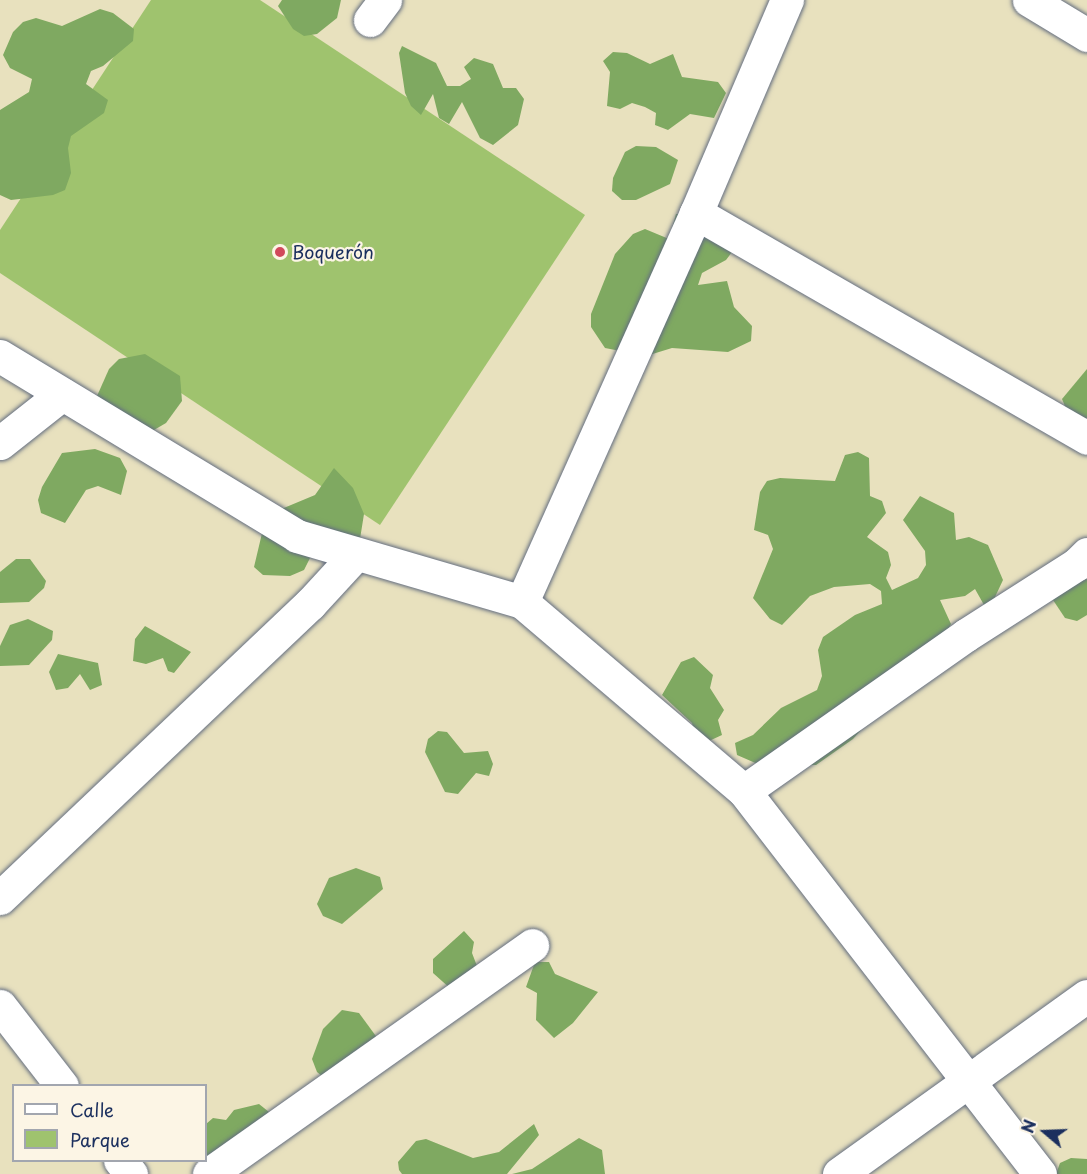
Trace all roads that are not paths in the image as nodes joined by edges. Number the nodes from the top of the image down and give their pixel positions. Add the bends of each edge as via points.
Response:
1 (787, 0) edge
2 (1029, 0) edge
3 (1087, 35) edge
4 (696, 213) junction
5 (0, 356) edge
6 (62, 393) junction
7 (1087, 438) edge
8 (0, 442) edge
9 (356, 554) junction
10 (1087, 554) edge
11 (522, 602) junction
12 (744, 791) junction
13 (0, 898) edge
14 (532, 945) dead end
15 (1087, 996) edge
16 (0, 1006) edge
17 (968, 1081) junction
18 (60, 1084) edge
19 (121, 1162) edge
20 (131, 1174) edge
21 (209, 1174) edge
22 (839, 1174) edge
23 (1040, 1174) edge

1 - 4 street
2 - 3 street
4 - 7 street
4 - 11 street
5 - 6 street
6 - 8 street
6 - 9 street via 297,536
9 - 11 street
9 - 13 street via 310,604
10 - 12 street
11 - 12 street
12 - 17 street
14 - 21 street
15 - 17 street
16 - 18 street
17 - 22 street
17 - 23 street
19 - 20 street

